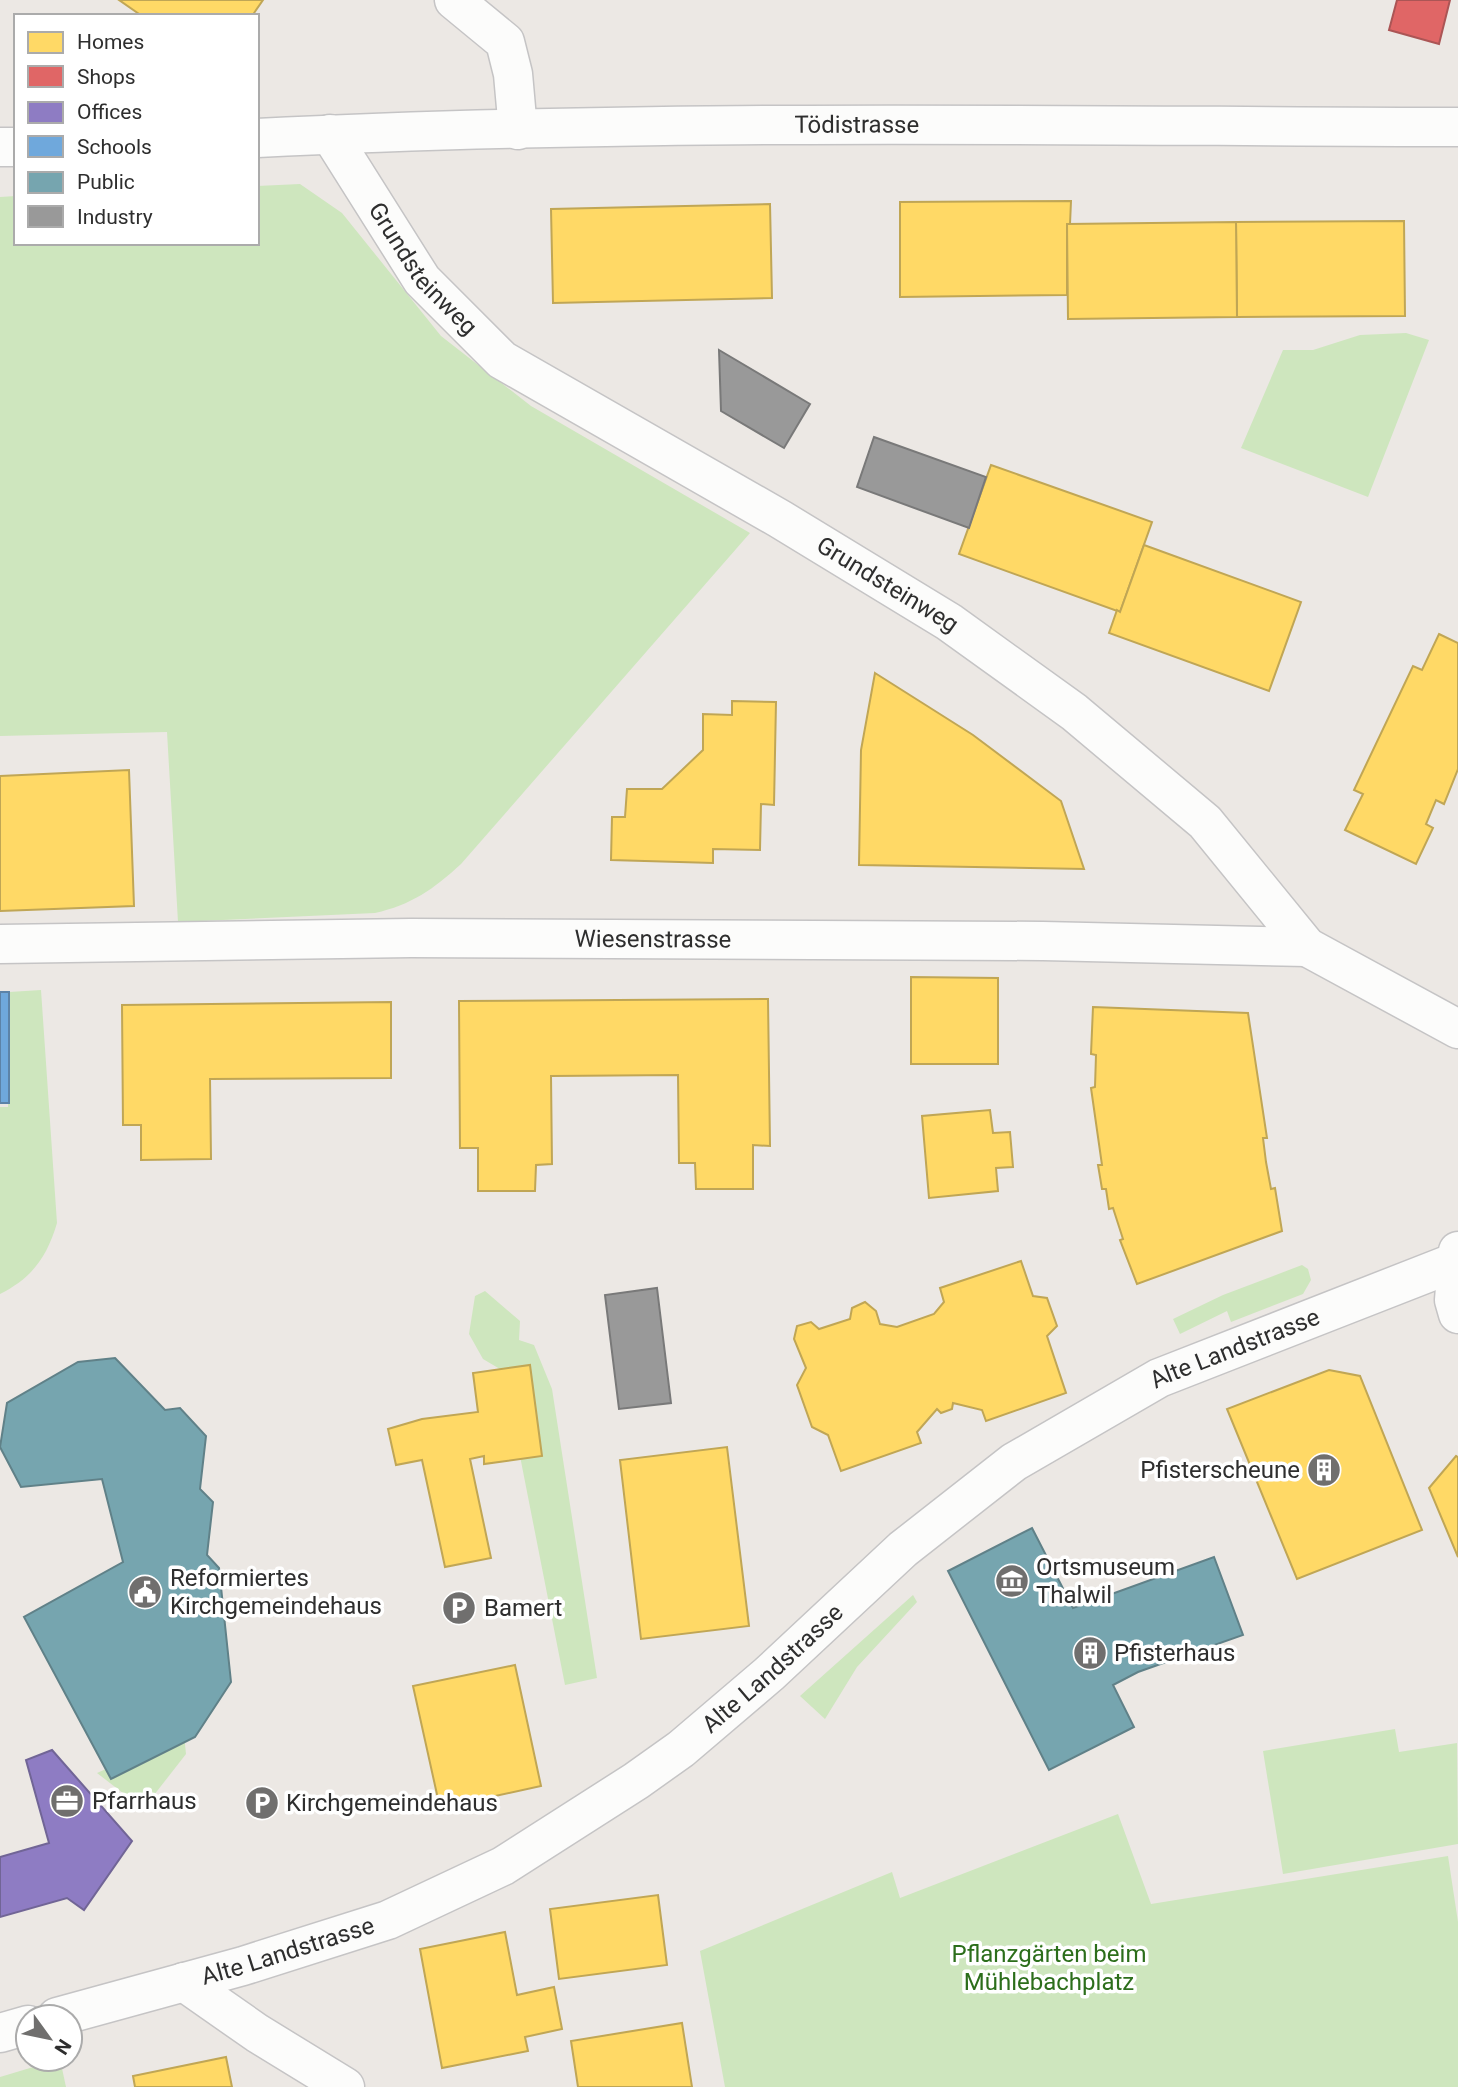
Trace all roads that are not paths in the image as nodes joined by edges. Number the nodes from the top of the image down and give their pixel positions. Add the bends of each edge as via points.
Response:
1 (454, 0) edge
2 (1458, 127) edge
3 (518, 130) junction
4 (330, 134) junction
5 (259, 138) edge
6 (0, 944) edge
7 (1307, 947) junction
8 (1458, 1029) edge
9 (1457, 1258) edge
10 (1458, 1314) edge
11 (184, 1982) junction
12 (84, 2010) edge
13 (345, 2087) edge

1 - 3 street via 505,42
2 - 3 street, Tödistrasse
3 - 4 street, Tödistrasse
4 - 5 street, Tödistrasse
4 - 7 street, Grundsteinweg via 422,280 502,360 949,622 1074,712 1205,822
6 - 7 street, Wiesenstrasse via 411,938
7 - 8 street, Grundsteinweg
9 - 10 street via 1454,1300
9 - 11 street, Alte Landstrasse via 1159,1378 1014,1462 903,1549 681,1749 503,1866 388,1920
11 - 12 street, Alte Landstrasse
11 - 13 street

